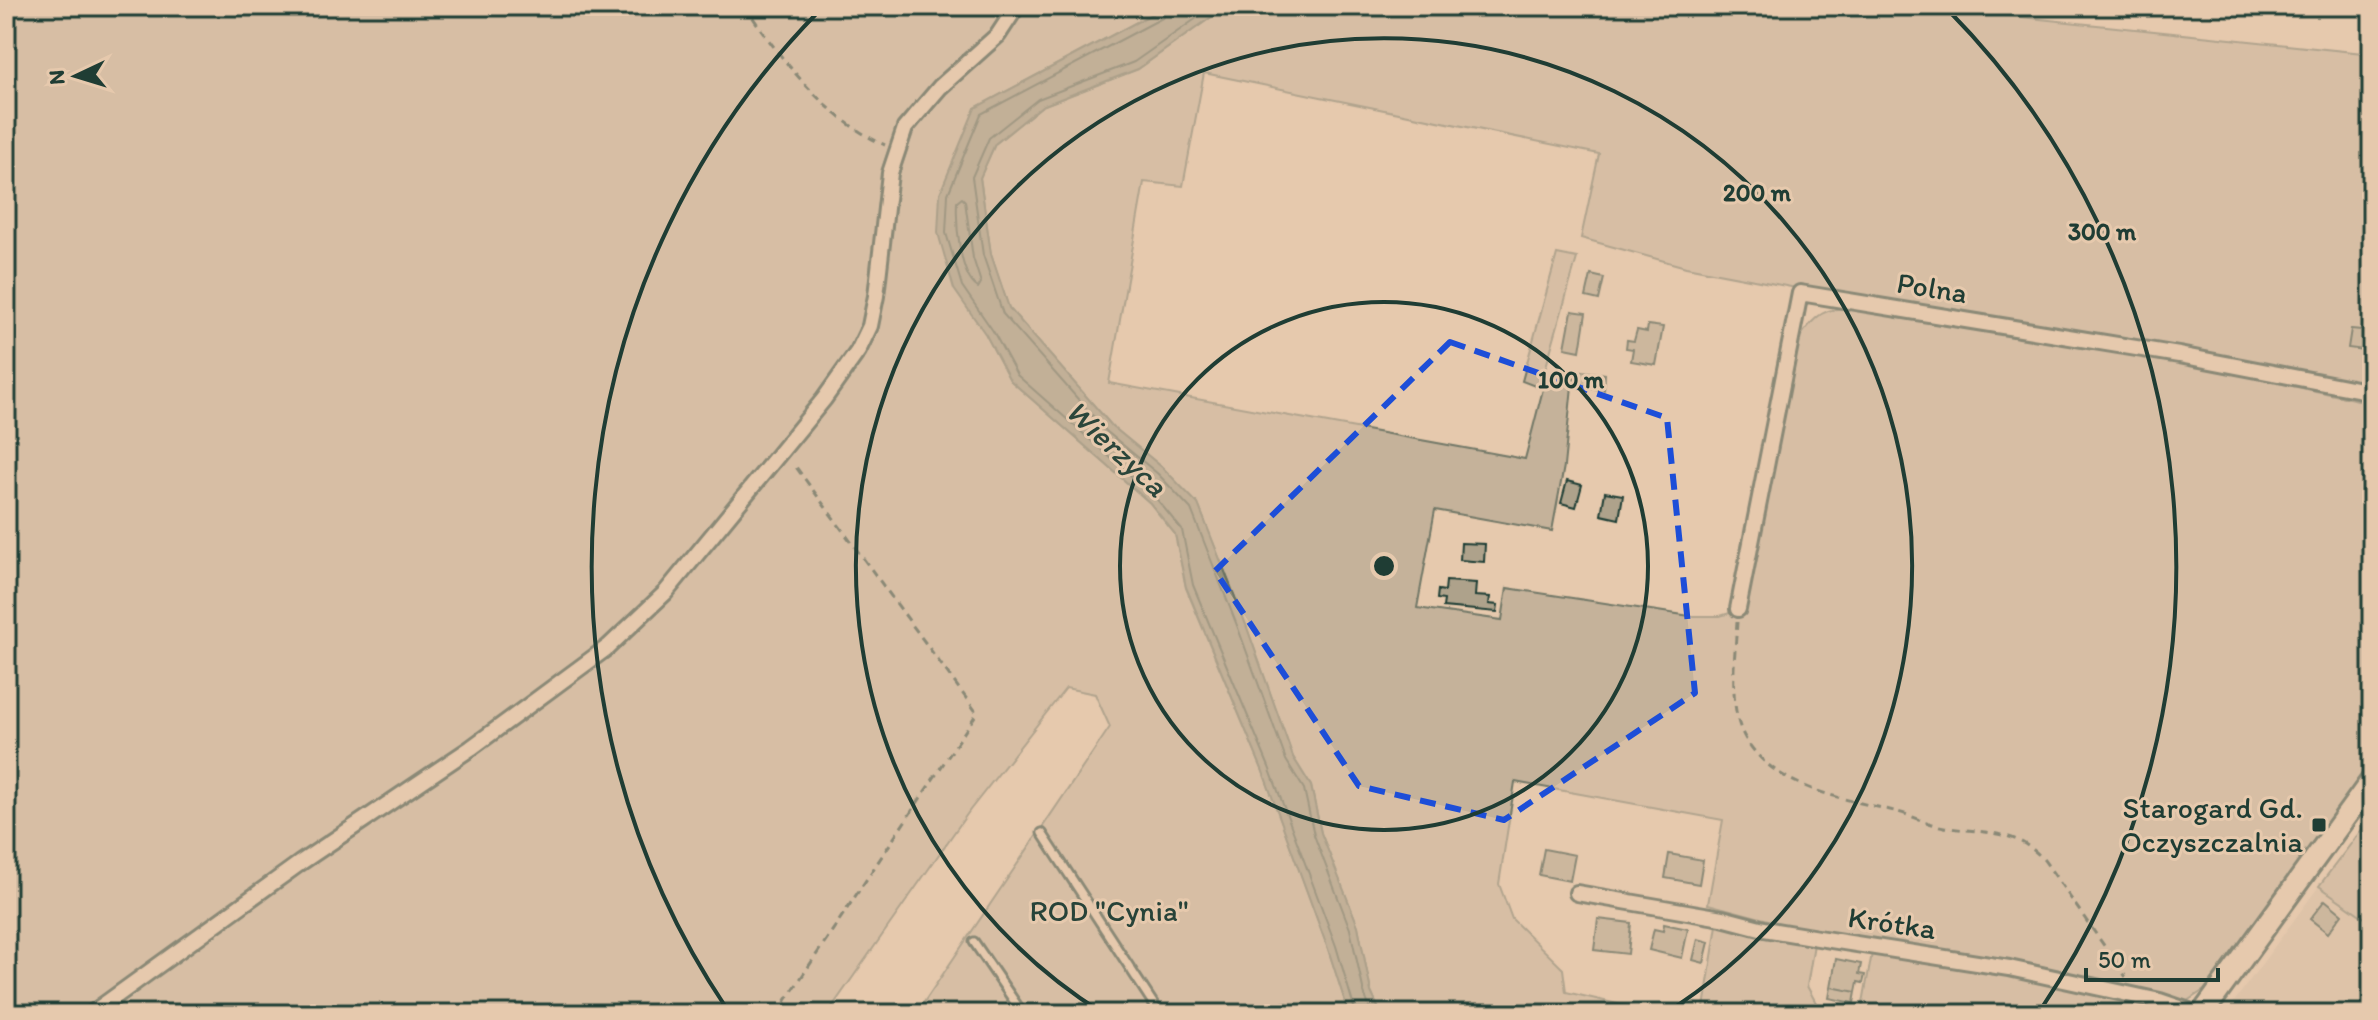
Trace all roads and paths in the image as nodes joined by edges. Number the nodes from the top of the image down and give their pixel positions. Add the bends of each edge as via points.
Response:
1 (745, 6) edge
2 (1017, 6) edge
3 (896, 149) junction
4 (2372, 392) edge
5 (783, 450) junction
6 (1738, 609) joint
7 (2372, 780) edge
8 (1042, 833) dead end
9 (1577, 893) dead end
10 (974, 942) dead end
11 (2139, 996) junction
12 (1284, 1008) dead end
13 (91, 1014) edge
14 (777, 1014) edge
15 (1023, 1014) edge
16 (1160, 1014) edge
17 (1274, 1014) edge
18 (2200, 1014) edge

1 - 3 path via 794,72 852,128
2 - 3 street via 998,35 920,107
3 - 5 street via 870,326 844,372
4 - 6 street, Polna via 1800,293
5 - 13 street via 665,593 608,647
5 - 14 path via 977,713
6 - 11 path via 1732,687 1743,735 1761,758 1826,795 1941,827 2011,836 2030,844
7 - 18 street
8 - 16 lane
9 - 11 street, Krótka via 2009,968
10 - 15 lane
11 - 18 street, Krótka
12 - 17 lane

